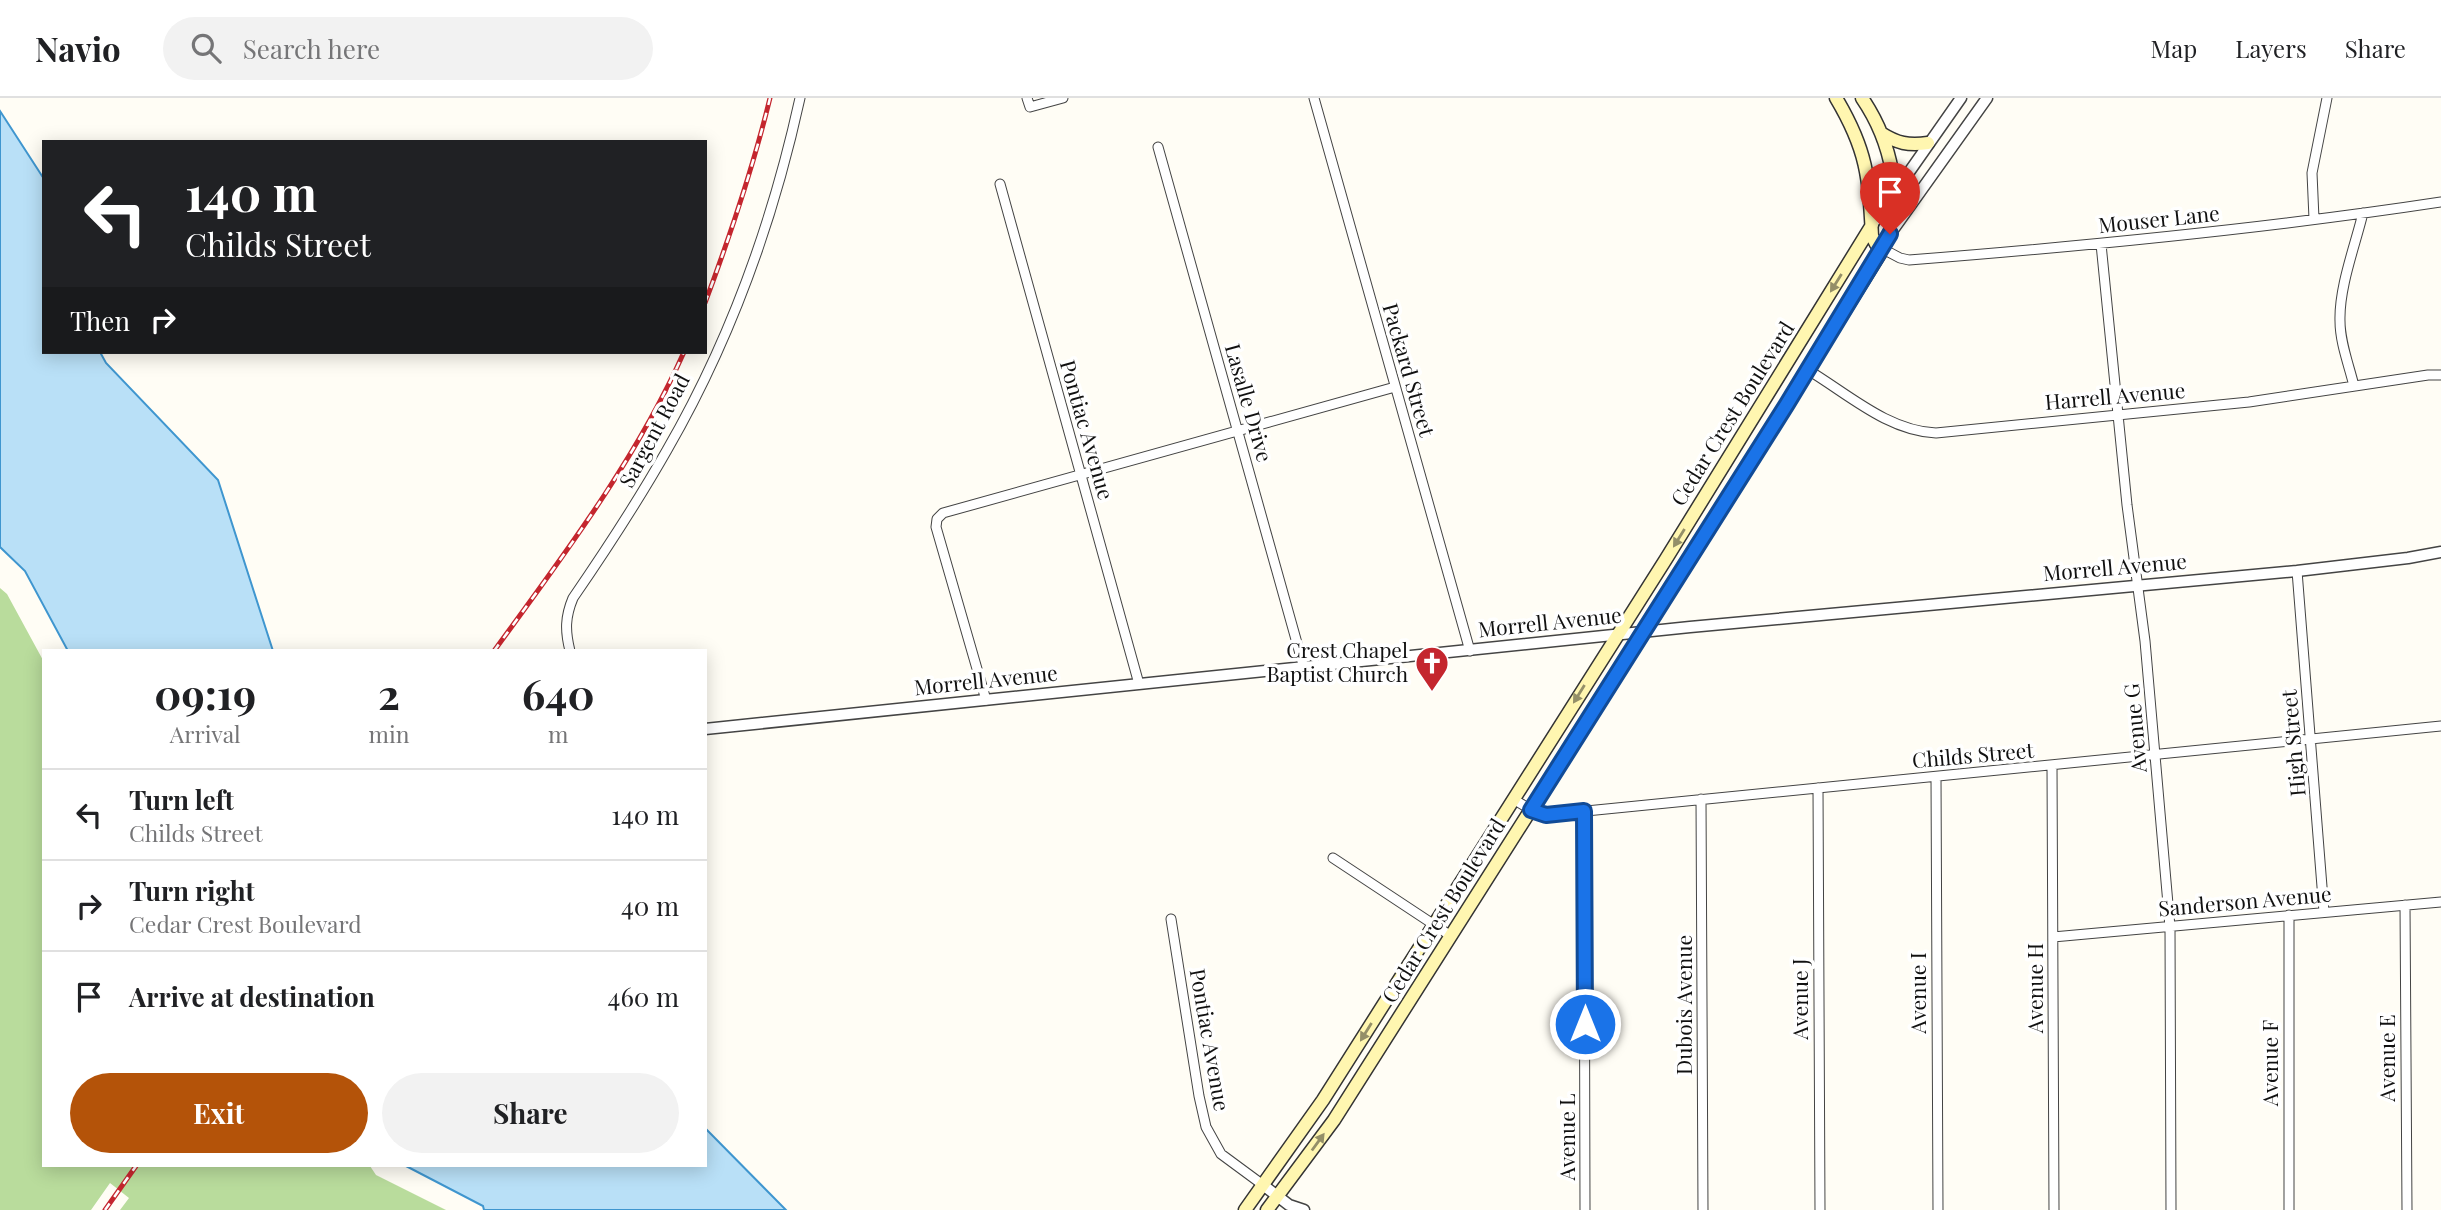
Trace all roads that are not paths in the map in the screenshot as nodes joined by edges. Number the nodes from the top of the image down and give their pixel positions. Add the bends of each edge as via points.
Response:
1 (800, 98) edge
2 (1063, 98) edge
3 (1314, 98) edge
4 (1836, 98) edge
5 (1861, 98) edge
6 (1961, 98) edge
7 (1987, 98) edge
8 (2327, 98) edge
9 (1029, 103) edge
10 (1950, 112) junction
11 (1968, 125) junction
12 (1881, 132) junction
13 (1928, 143) junction
14 (1158, 147) dead end
15 (1000, 184) dead end
16 (1894, 193) junction
17 (2441, 202) edge
18 (2363, 213) junction
19 (2314, 219) junction
20 (1872, 225) junction
21 (1890, 234) junction
22 (2101, 244) junction
23 (1883, 248) junction
24 (1790, 358) junction
25 (1808, 370) junction
26 (2441, 376) edge
27 (2354, 386) junction
28 (1395, 387) junction
29 (2118, 414) junction
30 (1237, 429) junction
31 (1080, 474) junction
32 (2441, 552) edge
33 (2297, 571) junction
34 (2137, 584) junction
35 (1643, 632) junction
36 (1615, 636) junction
37 (570, 649) edge
38 (1470, 651) junction
39 (1304, 668) junction
40 (1139, 684) junction
41 (986, 700) junction
42 (2441, 726) edge
43 (707, 730) edge
44 (2311, 738) junction
45 (2156, 754) junction
46 (2052, 766) junction
47 (1936, 777) junction
48 (1818, 788) junction
49 (1513, 799) junction
50 (1701, 799) junction
51 (1531, 810) junction
52 (1584, 811) junction
53 (1333, 858) dead end
54 (2441, 902) edge
55 (2405, 905) junction
56 (2325, 912) junction
57 (2289, 915) junction
58 (1171, 919) dead end
59 (1433, 925) junction
60 (2170, 927) junction
61 (1451, 936) junction
62 (2053, 937) junction
63 (1263, 1185) junction
64 (1278, 1197) junction
65 (1245, 1210) edge
66 (1267, 1210) edge
67 (1304, 1210) edge
68 (1586, 1210) edge
69 (1703, 1210) edge
70 (1820, 1210) edge
71 (1938, 1210) edge
72 (2054, 1210) edge
73 (2171, 1210) edge
74 (2289, 1210) edge
75 (2407, 1210) edge

1 - 37 street, Sargent Road via 782,174 746,285 669,448 573,598 566,613
2 - 9 street
3 - 28 street, Packard Street
4 - 20 main road via 1861,146
5 - 12 main road
6 - 10 street, Cedar Crest Boulevard
7 - 11 street, Cedar Crest Boulevard
8 - 19 street via 2312,173
10 - 11 street
10 - 13 street, Cedar Crest Boulevard
11 - 21 street, Cedar Crest Boulevard
12 - 13 main road via 1896,142
12 - 16 main road
13 - 16 street, Cedar Crest Boulevard
14 - 30 street, Lasalle Drive
15 - 31 street, Pontiac Avenue
16 - 20 street, Cedar Crest Boulevard
16 - 21 main road
17 - 18 street, Mouser Lane
18 - 19 street, Mouser Lane
18 - 27 street via 2339,318
19 - 22 street, Mouser Lane
20 - 23 main road via 1876,244
20 -> 24 main road, Cedar Crest Boulevard
21 - 23 main road, Cedar Crest Boulevard
22 - 23 street, Mouser Lane via 1909,260
22 - 29 street, Avenue G
23 - 25 main road, Cedar Crest Boulevard
24 - 25 main road
24 -> 36 main road, Cedar Crest Boulevard
25 - 29 street, Harrell Avenue via 1894,424 1920,432
25 - 35 main road, Cedar Crest Boulevard
26 - 27 street, Harrell Avenue
27 - 29 street, Harrell Avenue via 2249,402
28 - 30 street
28 - 38 street, Packard Street
29 - 34 street, Avenue G
30 - 31 street
30 - 39 street, Lasalle Drive
31 - 40 street, Pontiac Avenue
31 - 41 street via 943,513 937,519
32 - 33 street, Morrell Avenue
33 - 34 street, Morrell Avenue
33 - 44 street, High Street
34 - 35 street, Morrell Avenue
34 - 45 street, Avenue G
35 - 36 street, Morrell Avenue
35 - 51 main road, Cedar Crest Boulevard
36 - 38 street, Morrell Avenue
36 -> 49 main road, Cedar Crest Boulevard
38 - 39 street, Morrell Avenue
39 - 40 street, Morrell Avenue
40 - 41 street, Morrell Avenue
41 - 43 street, Morrell Avenue
42 - 44 street, Childs Street
44 - 45 street, Childs Street
44 - 56 street, High Street
45 - 46 street, Childs Street
45 - 60 street, Avenue G
46 - 47 street, Childs Street
46 - 62 street, Avenue H
47 - 48 street, Childs Street
47 - 71 street, Avenue I
48 - 50 street, Childs Street
48 - 70 street, Avenue J
49 - 51 street, Childs Street
49 - 59 main road, Cedar Crest Boulevard
50 - 52 street, Childs Street
50 - 69 street, Dubois Avenue
51 - 52 street, Childs Street via 1546,815
51 - 61 main road, Cedar Crest Boulevard
52 - 68 street, Avenue L
53 - 59 street
54 - 55 street, Sanderson Avenue
55 - 56 street, Sanderson Avenue
55 - 75 street, Avenue E
56 - 57 street, Sanderson Avenue
57 - 60 street, Sanderson Avenue
57 - 74 street, Avenue F
58 - 63 street, Pontiac Avenue via 1206,1127 1221,1154
59 - 61 street
59 -> 63 main road, Cedar Crest Boulevard via 1324,1100
60 - 62 street, Sanderson Avenue
60 - 73 street, Avenue G
64 -> 61 main road, Cedar Crest Boulevard via 1334,1120
62 - 72 street, Avenue H
63 - 64 street
63 - 65 main road, Cedar Crest Boulevard
64 - 66 main road, Cedar Crest Boulevard
64 - 67 street

